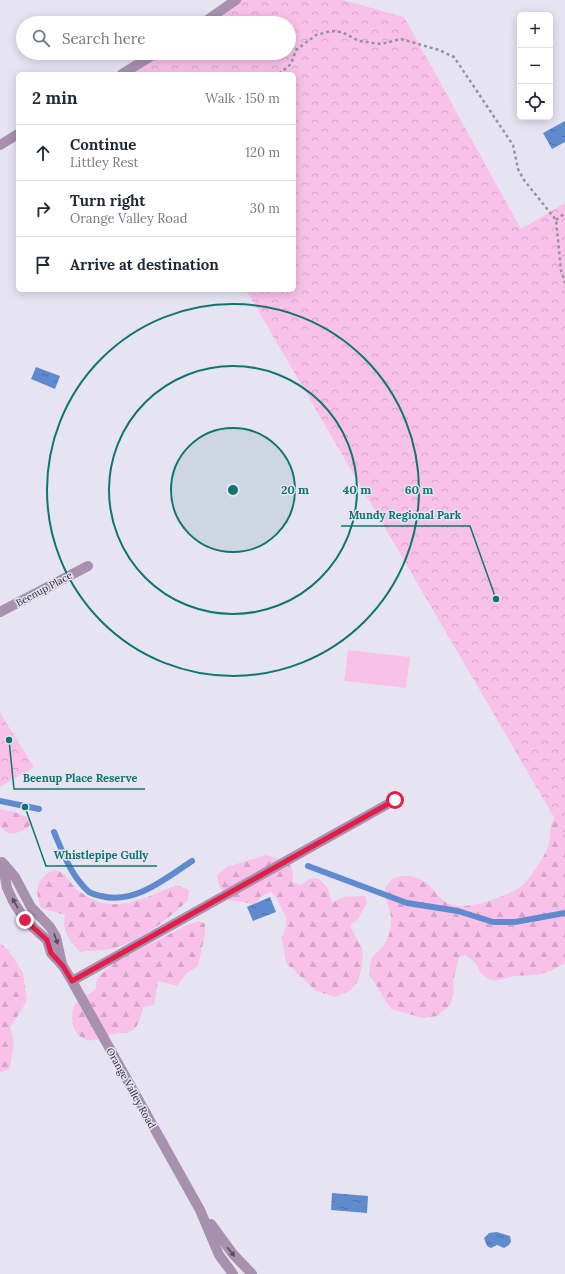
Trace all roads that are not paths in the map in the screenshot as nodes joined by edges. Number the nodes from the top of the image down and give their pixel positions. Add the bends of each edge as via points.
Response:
1 (236, 0) edge
2 (213, 16) edge
3 (145, 60) edge
4 (125, 72) edge
5 (16, 135) edge
6 (0, 145) edge
7 (88, 566) dead end
8 (0, 612) edge
9 (395, 800) dead end
10 (1, 860) edge
11 (72, 981) junction
12 (200, 1210) junction
13 (233, 1274) edge
14 (252, 1274) edge

1 - 2 street
3 - 4 street
5 - 6 street
7 - 8 street, Beenup Place
9 - 11 street
10 - 11 street, Orange Valley Road via 15,877 31,907 56,937 63,966
11 - 12 street, Orange Valley Road
12 - 13 street, Orange Valley Road via 220,1255
12 -> 14 street, Orange Valley Road via 233,1254

